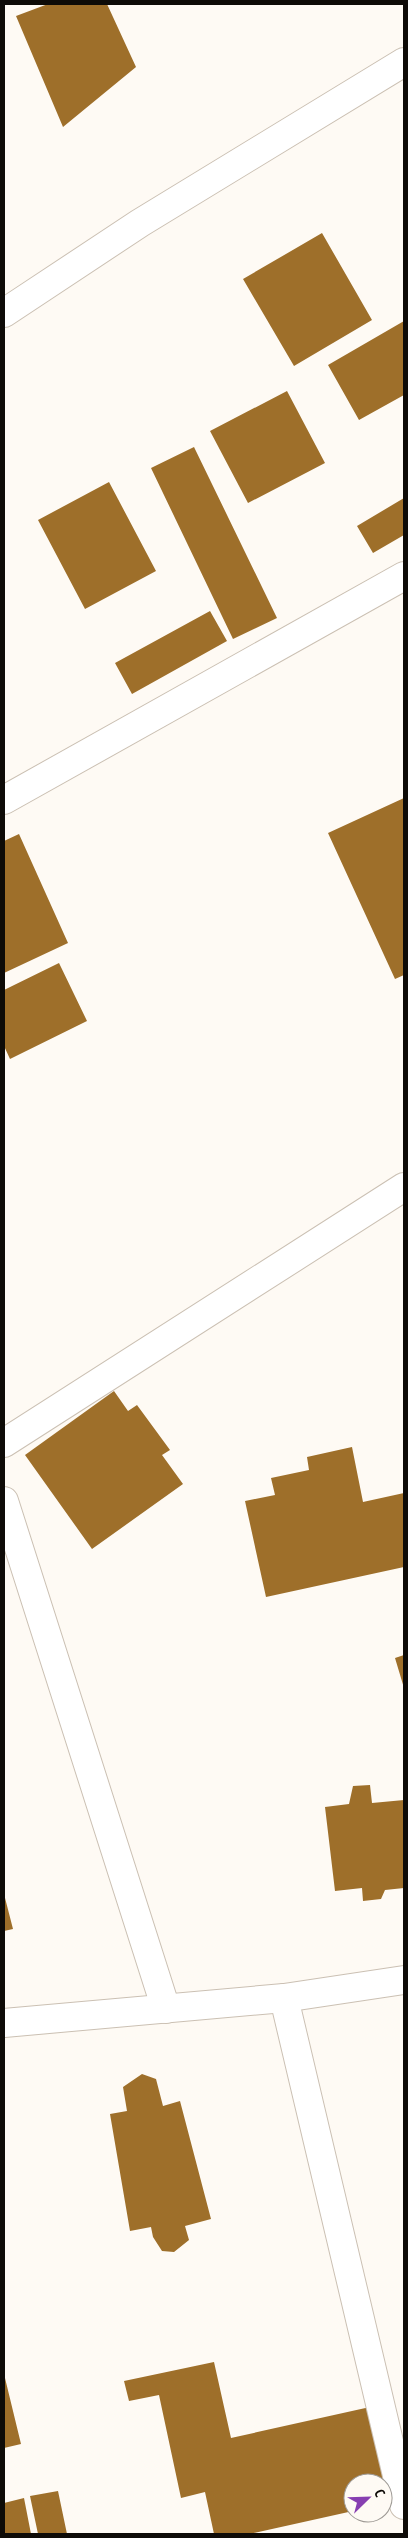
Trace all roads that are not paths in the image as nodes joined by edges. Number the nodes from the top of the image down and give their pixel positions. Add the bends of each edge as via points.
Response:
1 (404, 62) edge
2 (4, 313) edge
3 (404, 576) edge
4 (4, 800) edge
5 (404, 1186) edge
6 (4, 1443) edge
7 (4, 1501) edge
8 (404, 1980) edge
9 (284, 1998) junction
10 (166, 2009) junction
11 (4, 2023) edge
12 (404, 2505) edge

1 - 2 street via 140,223
3 - 4 street
5 - 6 street
7 - 10 street
8 - 9 street
9 - 10 street
9 - 12 street
10 - 11 street

